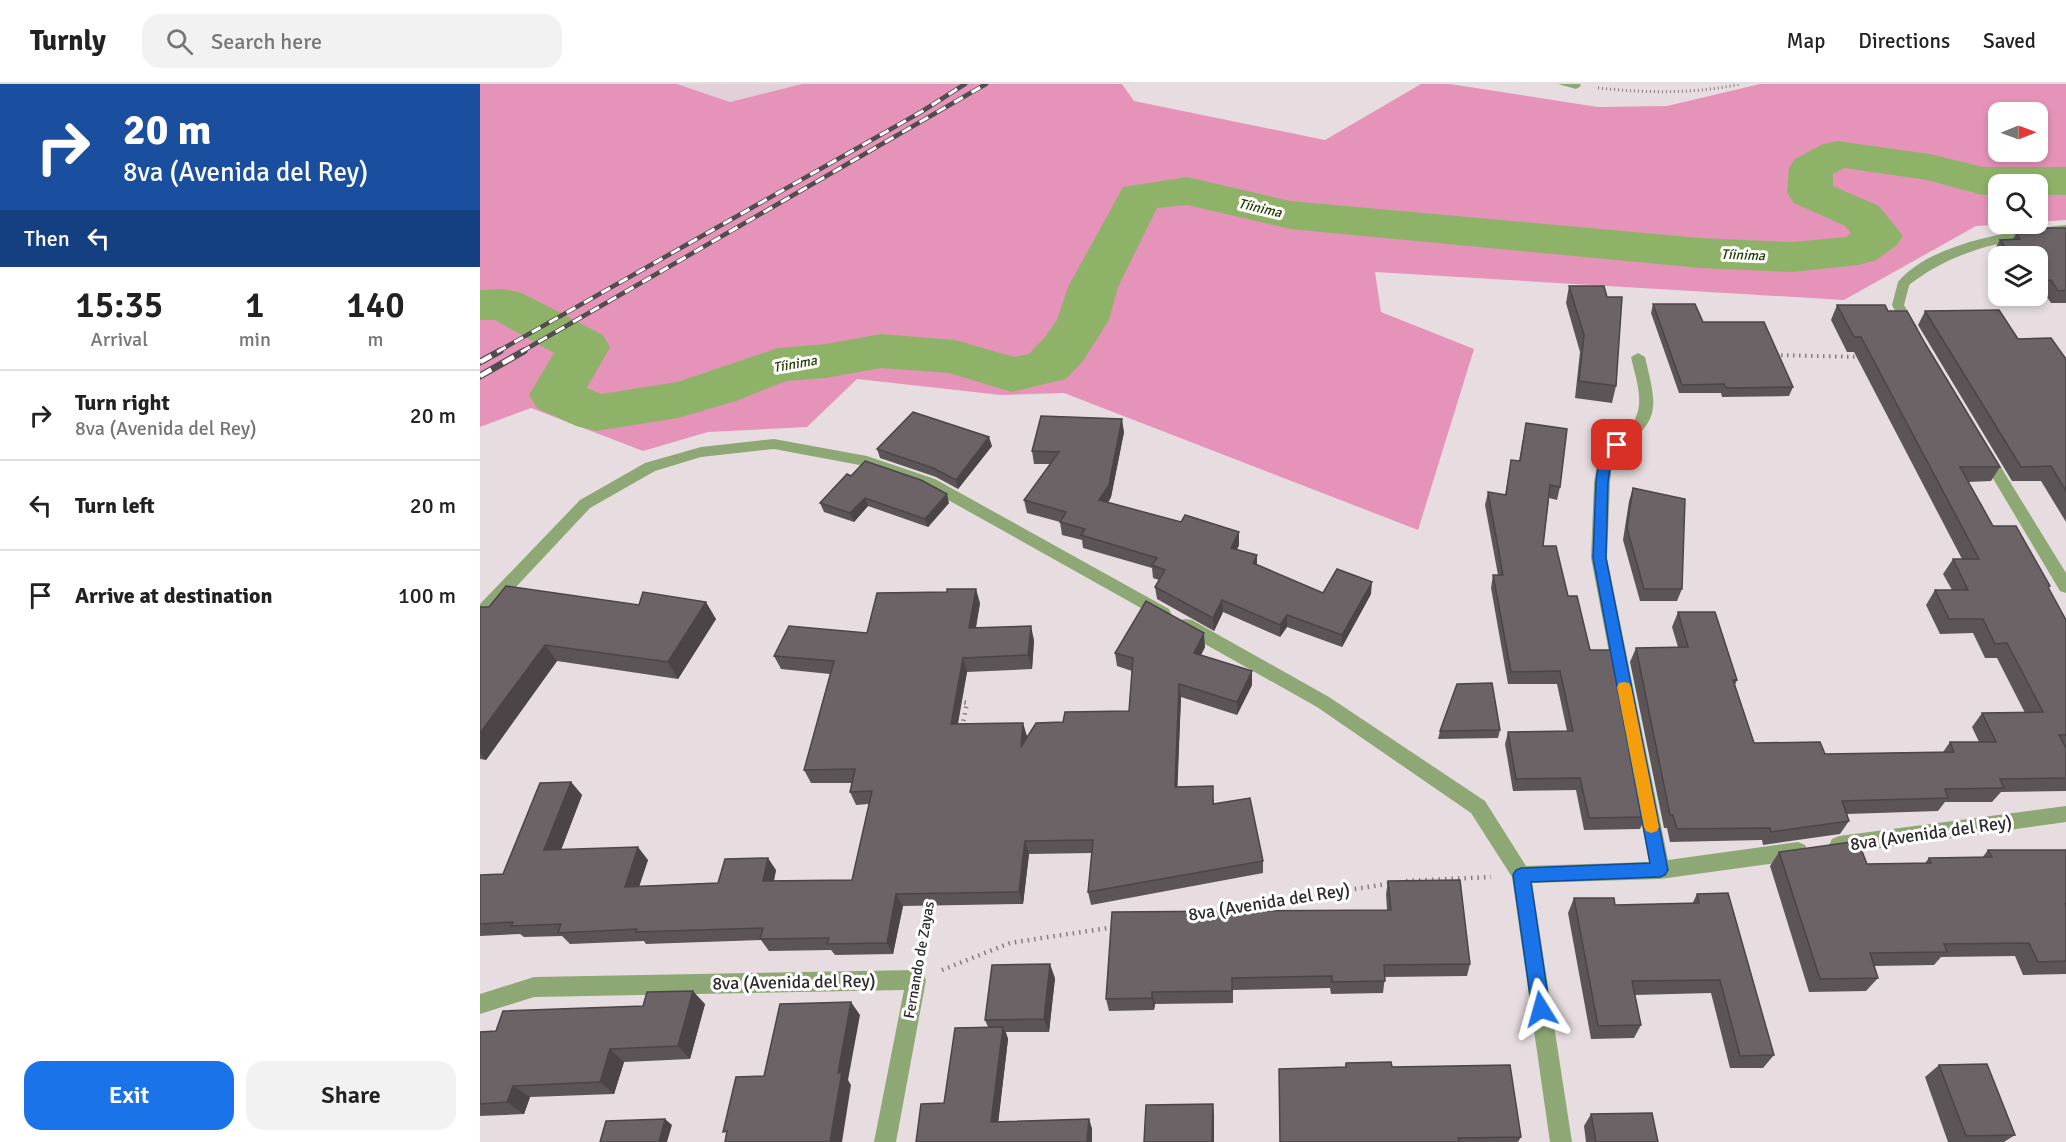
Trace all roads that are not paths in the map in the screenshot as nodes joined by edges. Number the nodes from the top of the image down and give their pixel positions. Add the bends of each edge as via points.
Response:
1 (1563, 84) edge
2 (1576, 86) road end
3 (2066, 229) edge
4 (1917, 341) edge
5 (1638, 357) dead end
6 (1976, 438) edge
7 (2066, 587) edge
8 (480, 615) edge
9 (2066, 814) edge
10 (1660, 870) junction
11 (1521, 875) junction
12 (916, 980) joint
13 (480, 1004) edge
14 (885, 1142) edge
15 (1561, 1142) edge

1 - 2 street
3 - 4 street via 2027,232 1973,245 1918,270 1904,282 1898,305
5 - 10 street via 1648,409 1642,425 1606,453 1599,558
6 - 7 street
8 - 11 street via 585,504 650,466 701,452 774,444 867,461 930,483 1323,702 1478,807
9 - 10 street, 8va (Avenida del Rey)
10 - 11 street, 8va (Avenida del Rey)
11 - 15 street
12 - 13 street, 8va (Avenida del Rey) via 534,987
12 - 14 street, Fernando de Zayas

